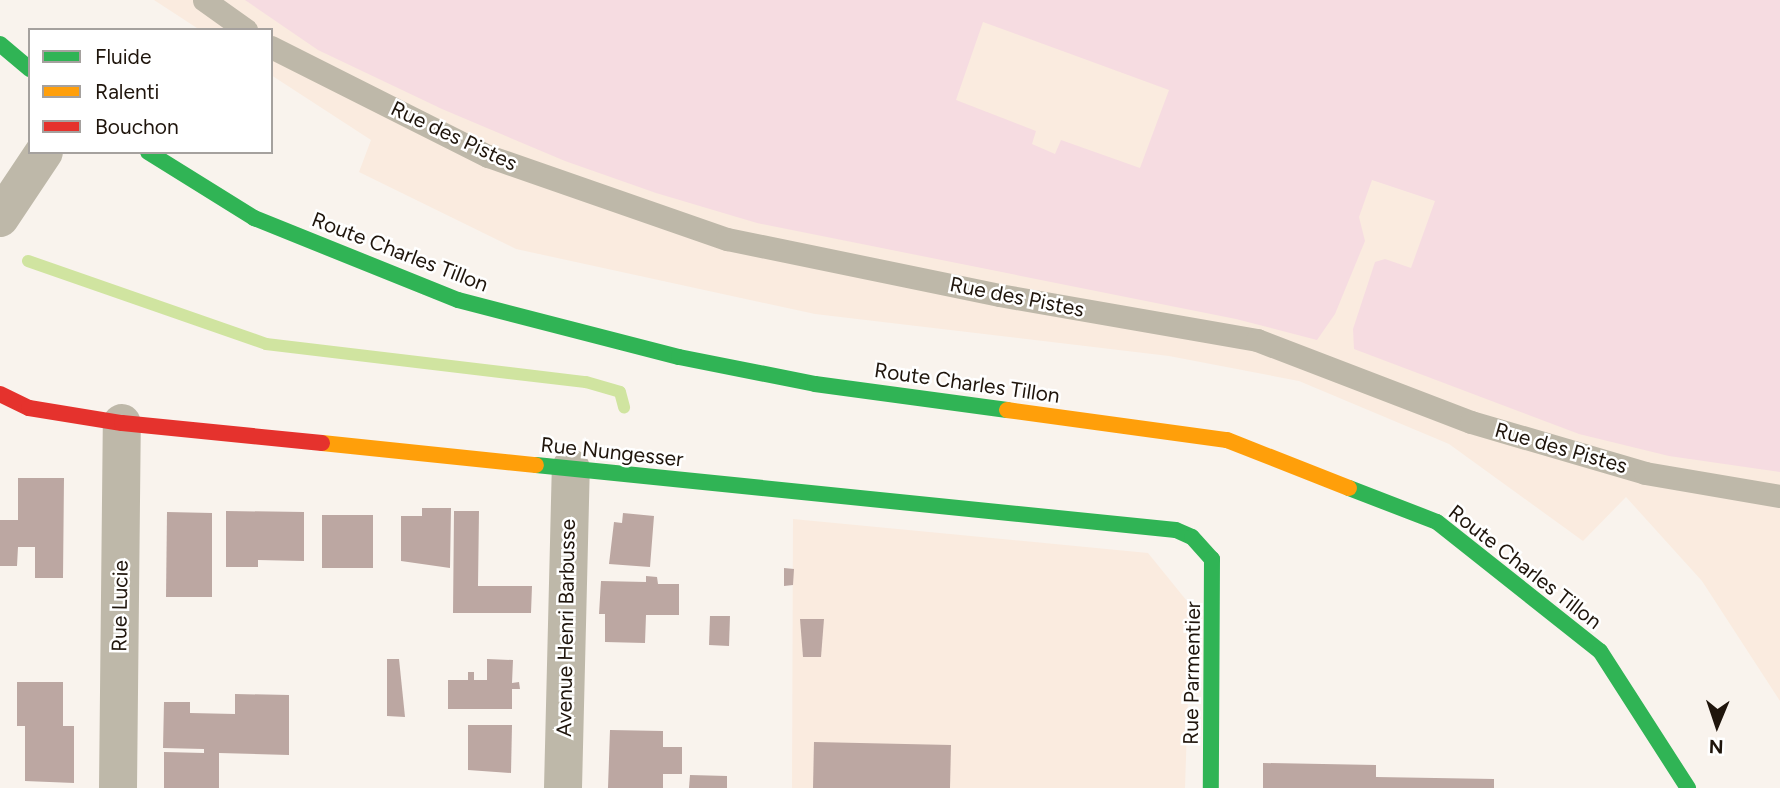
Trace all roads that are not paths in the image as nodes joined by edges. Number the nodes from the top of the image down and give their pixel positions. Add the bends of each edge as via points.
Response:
1 (204, 0) edge
2 (243, 28) edge
3 (0, 44) edge
4 (273, 48) edge
5 (28, 67) edge
6 (43, 154) edge
7 (151, 154) edge
8 (0, 218) edge
9 (0, 394) edge
10 (122, 423) junction
11 (570, 468) junction
12 (1780, 496) edge
13 (1212, 559) joint
14 (118, 788) edge
15 (563, 788) edge
16 (1211, 788) edge
17 (1688, 788) edge

1 - 2 lane
3 - 5 main road
4 - 12 lane, Rue des Pistes via 488,156 727,239 999,295 1257,340 1484,426 1644,473
6 - 8 street
7 - 17 main road, Route Charles Tillon via 254,218 458,300 679,357 815,384 1227,439 1437,522 1600,651
9 - 10 main road, Rue Nungesser via 29,408
10 - 11 main road, Rue Nungesser
10 - 14 street, Rue Lucie
11 - 13 main road, Rue Nungesser via 1158,527 1192,537
11 - 15 street, Avenue Henri Barbusse
13 - 16 main road, Rue Parmentier

